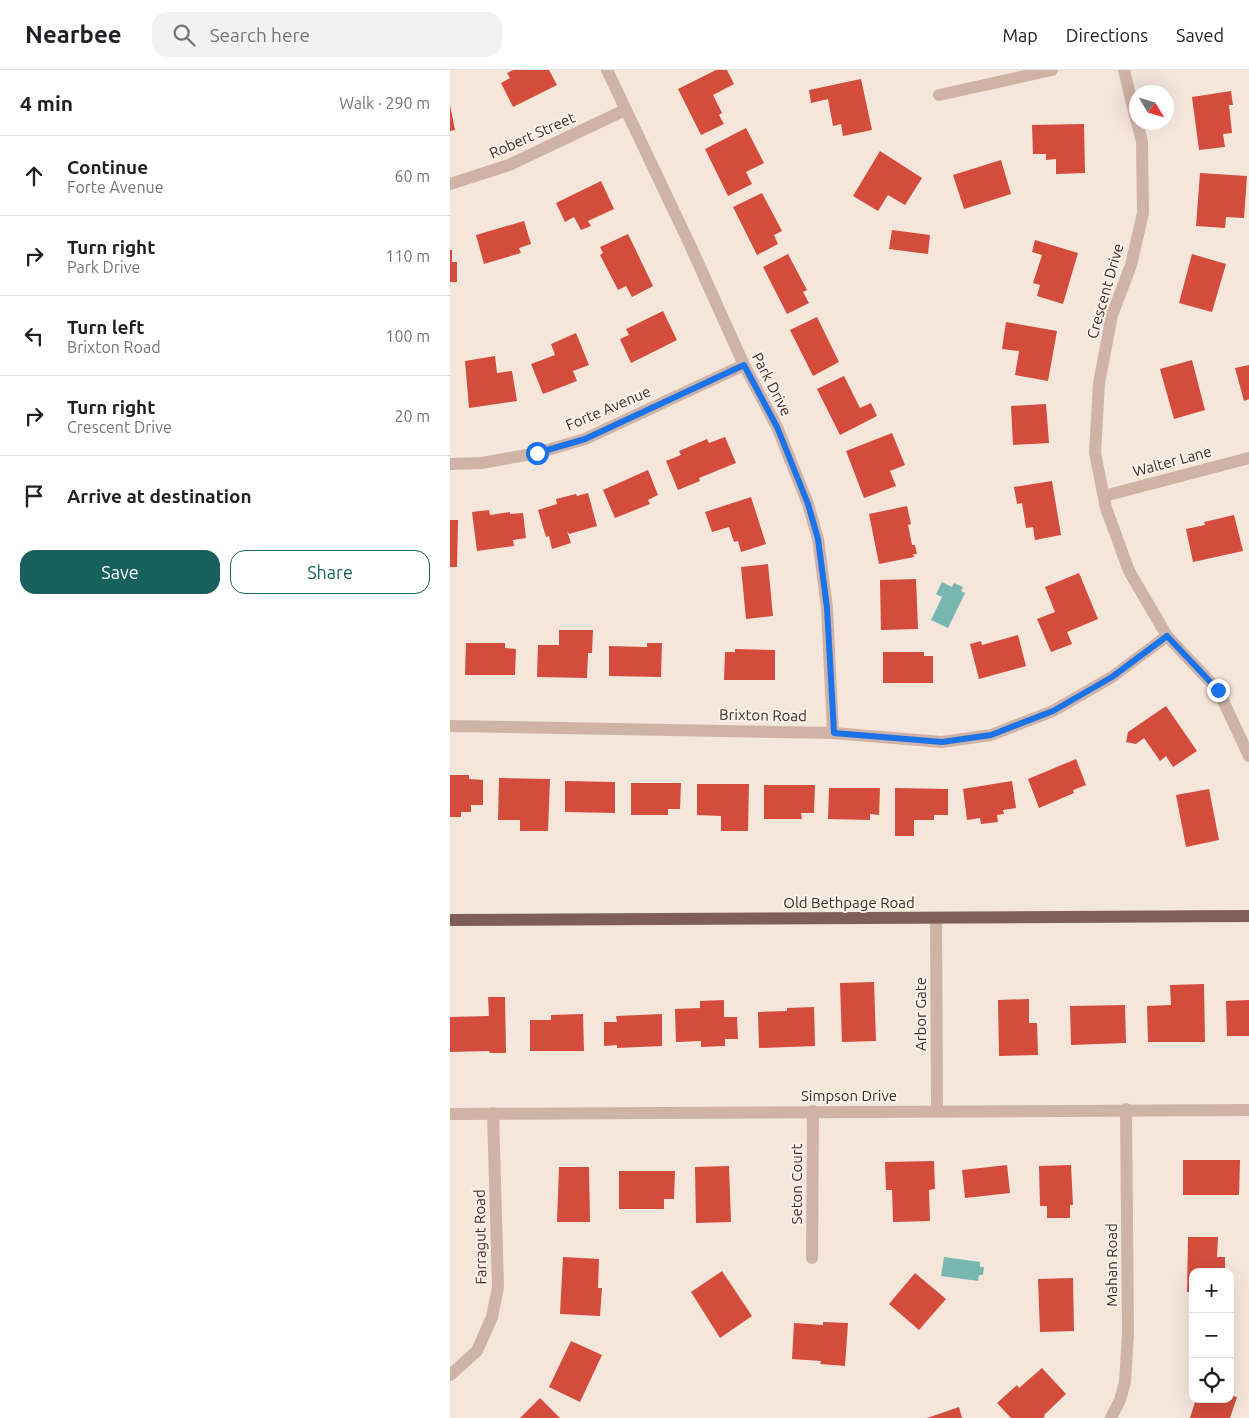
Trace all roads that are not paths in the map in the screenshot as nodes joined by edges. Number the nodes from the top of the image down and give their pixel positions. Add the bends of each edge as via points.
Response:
1 (607, 70) edge
2 (1052, 70) edge
3 (1124, 70) edge
4 (1129, 90) edge
5 (939, 95) dead end
6 (625, 110) junction
7 (1139, 130) edge
8 (450, 184) edge
9 (744, 365) junction
10 (1249, 458) edge
11 (450, 464) edge
12 (1104, 496) junction
13 (1167, 636) junction
14 (450, 726) edge
15 (834, 733) junction
16 (1249, 756) edge
17 (1249, 916) edge
18 (936, 918) junction
19 (450, 920) edge
20 (1126, 1109) junction
21 (937, 1110) junction
22 (1249, 1110) edge
23 (812, 1111) junction
24 (450, 1114) edge
25 (493, 1114) junction
26 (812, 1258) dead end
27 (450, 1374) edge
28 (1111, 1418) edge

1 - 6 street, Park Drive
2 - 5 street
3 - 4 street, Crescent Drive
6 - 8 street, Robert Street via 509,165
6 - 9 street, Park Drive
7 - 12 street, Crescent Drive via 1143,213 1131,265 1112,315 1099,383 1095,453
9 - 11 street, Forte Avenue via 585,439 492,462
9 - 15 street, Park Drive via 777,427 808,504 818,539 827,608
10 - 12 street, Walter Lane
12 - 13 street, Crescent Drive via 1129,572
13 - 15 street, Brixton Road via 1112,677 1053,711 991,735 942,742
13 - 16 street, Crescent Drive via 1218,690
14 - 15 street, Brixton Road
17 - 18 main road, Old Bethpage Road
18 - 19 main road, Old Bethpage Road
18 - 21 street, Arbor Gate
20 - 21 street, Simpson Drive
20 - 22 street, Simpson Drive
20 - 28 street, Mahan Road via 1128,1333 1125,1382
21 - 23 street, Simpson Drive
23 - 25 street, Simpson Drive
23 - 26 street, Seton Court
24 - 25 street, Simpson Drive
25 - 27 street, Farragut Road via 498,1287 492,1317 477,1351

